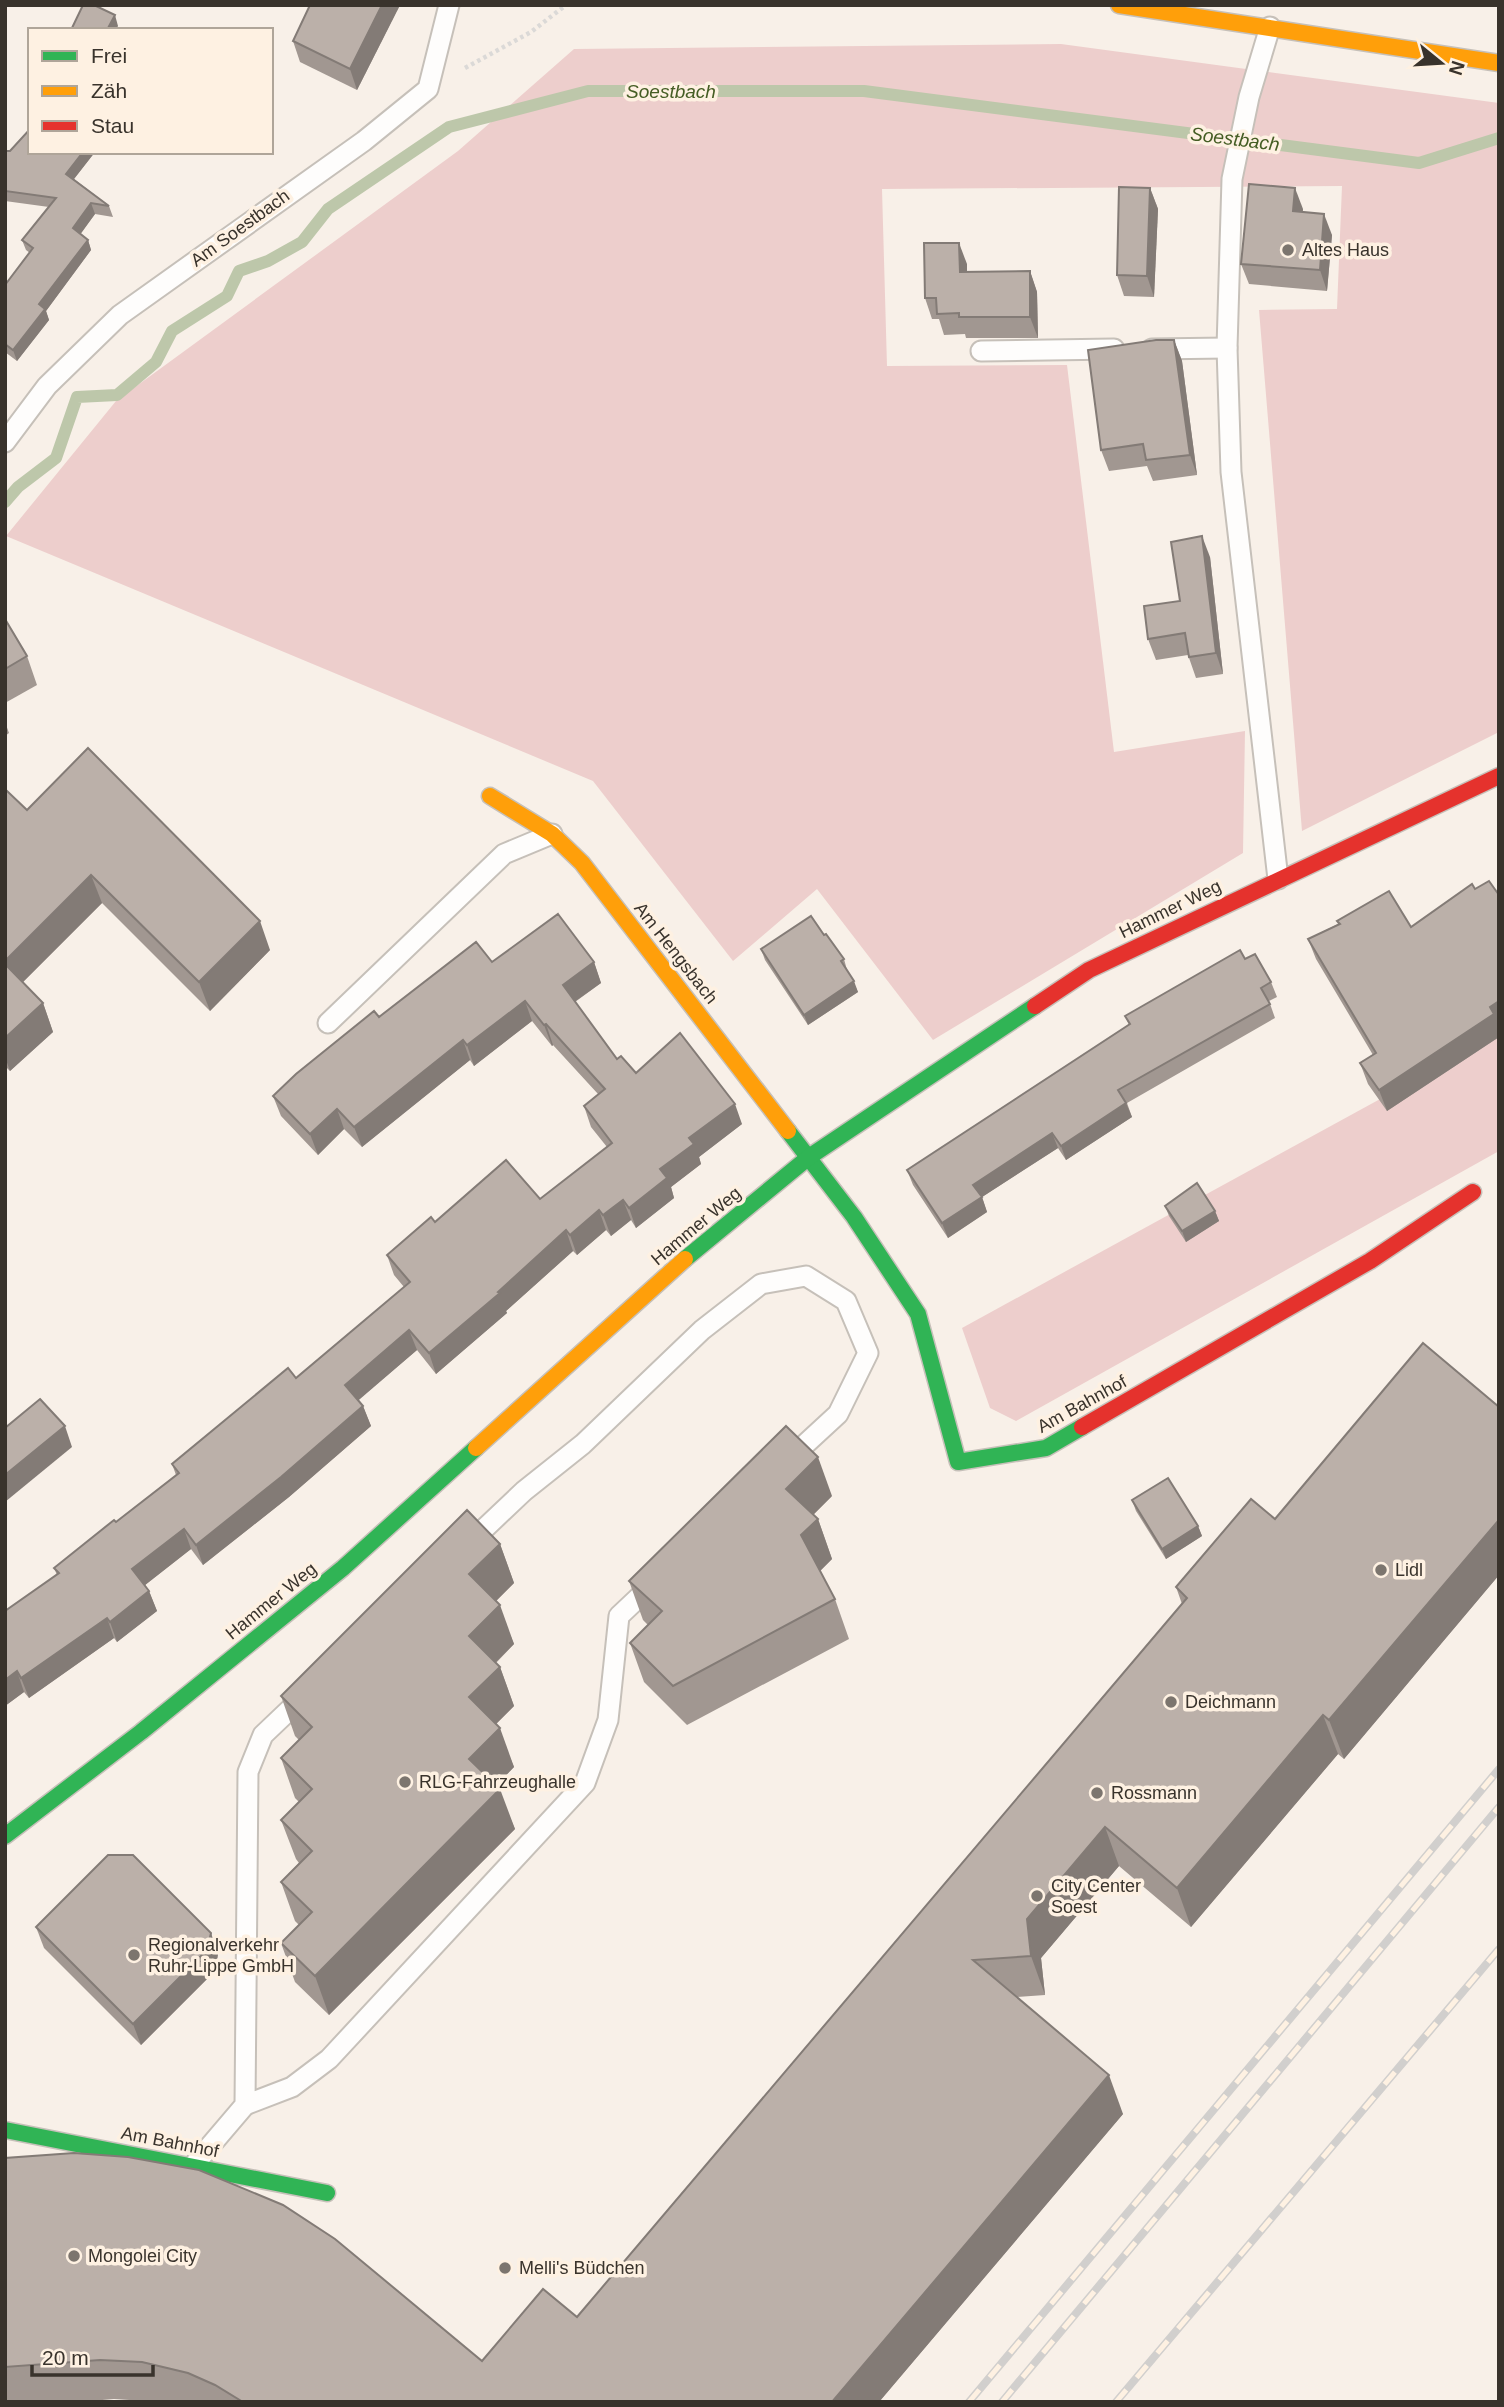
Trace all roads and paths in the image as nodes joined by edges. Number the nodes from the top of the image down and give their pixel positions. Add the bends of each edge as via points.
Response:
1 (450, 5) edge
2 (566, 5) edge
3 (1119, 5) edge
4 (1270, 27) junction
5 (1499, 62) edge
6 (428, 89) junction
7 (1227, 348) junction
8 (981, 351) dead end
9 (5, 442) edge
10 (1499, 776) edge
11 (491, 796) dead end
12 (552, 834) junction
13 (1278, 879) junction
14 (328, 1023) dead end
15 (809, 1157) junction
16 (1473, 1192) dead end
17 (778, 1469) edge
18 (455, 1556) edge
19 (669, 1570) edge
20 (314, 1687) edge
21 (5, 1836) edge
22 (245, 2105) junction
23 (5, 2130) edge
24 (193, 2166) junction
25 (327, 2193) dead end

1 - 6 lane
2 - 6 path via 531,32
3 - 4 street
4 - 5 street
4 - 7 lane via 1232,179
6 - 9 lane, Am Soestbach via 364,141 120,315 47,386
7 - 8 lane
7 - 13 lane via 1231,472
10 - 13 street, Hammer Weg
11 - 12 street, Am Hengsbach
12 - 14 lane via 504,854
12 - 15 street, Am Hengsbach via 582,863
13 - 15 street, Hammer Weg via 1089,970
15 - 16 street, Am Bahnhof via 918,1314 958,1462 1046,1448 1370,1261
15 - 21 street, Hammer Weg via 695,1250 343,1568
17 - 18 lane via 838,1414 868,1353 846,1301 806,1276 761,1284 702,1330 583,1444
19 - 22 lane via 619,1616 608,1720 585,1783 329,2059 292,2087
20 - 22 lane via 263,1735 248,1772
22 - 24 lane
23 - 24 street, Am Bahnhof
24 - 25 street, Am Bahnhof

